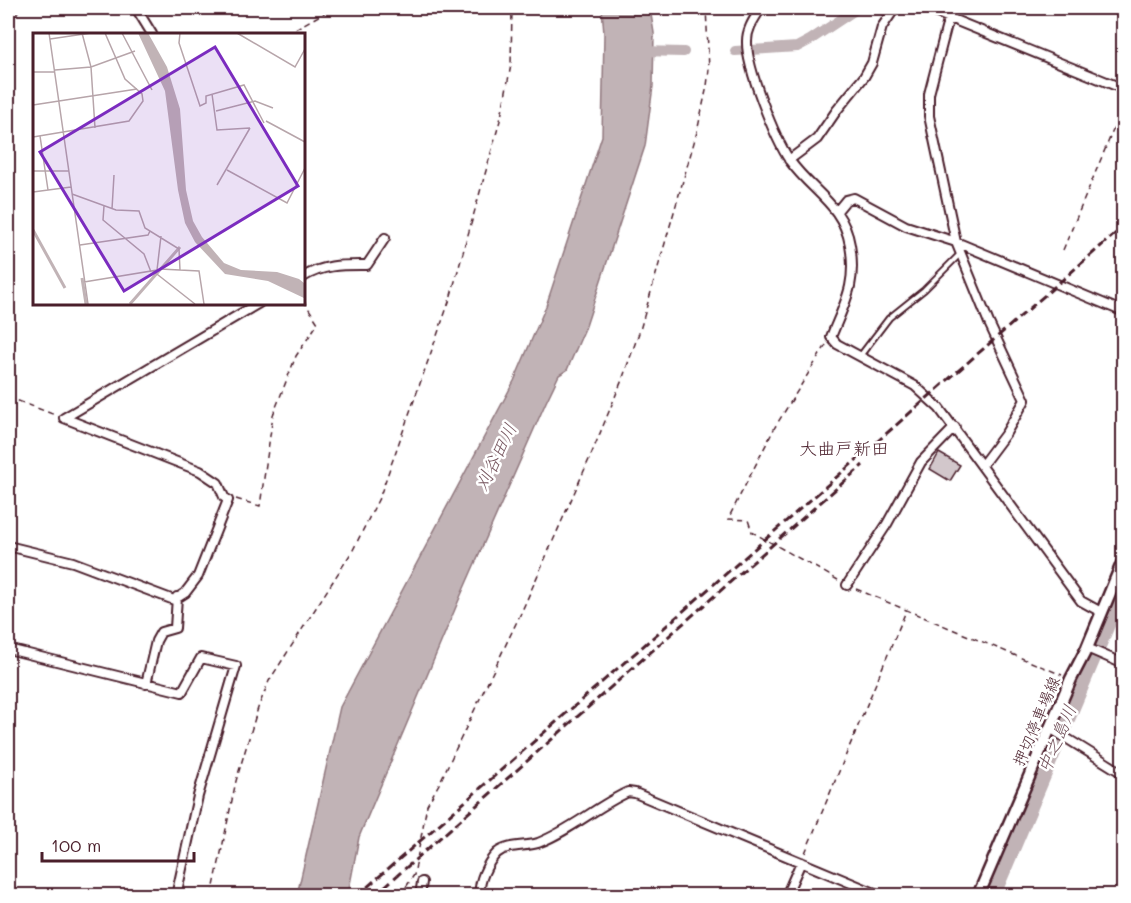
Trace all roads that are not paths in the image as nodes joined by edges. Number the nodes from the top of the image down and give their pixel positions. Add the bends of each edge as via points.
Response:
1 (14, 8) edge
2 (136, 8) edge
3 (761, 8) edge
4 (895, 8) edge
5 (925, 8) edge
6 (937, 10) edge
7 (8, 11) edge
8 (949, 17) junction
9 (151, 33) edge
10 (1124, 90) edge
11 (789, 160) junction
12 (837, 211) junction
13 (385, 238) dead end
14 (956, 242) junction
15 (961, 253) junction
16 (304, 276) edge
17 (257, 304) edge
18 (1124, 312) edge
19 (860, 356) junction
20 (955, 427) junction
21 (982, 465) junction
22 (8, 546) edge
23 (1124, 559) edge
24 (847, 585) road end
25 (177, 597) junction
26 (1101, 612) junction
27 (1087, 648) junction
28 (8, 649) edge
29 (1124, 664) edge
30 (146, 684) junction
31 (1050, 728) junction
32 (1124, 774) edge
33 (801, 862) junction
34 (422, 882) dead end
35 (177, 896) edge
36 (420, 896) edge
37 (480, 896) edge
38 (786, 896) edge
39 (882, 896) edge
40 (978, 896) edge

1 - 7 street
2 - 9 street
3 - 11 street via 746,42 749,60
4 - 11 street via 882,27 864,77 817,139
5 - 6 street
6 - 8 street
8 - 10 street
8 - 14 street via 928,102
11 - 12 street
12 - 14 street via 854,198 906,226
12 - 19 street via 853,262 849,295 831,337
13 - 16 street via 367,265 329,266
14 - 15 street
14 - 18 street
15 - 19 lane via 889,318
15 - 21 street via 1025,400
17 - 25 street via 64,418 200,471 218,483 228,500 198,576
19 - 20 street via 915,386
20 - 21 street
20 - 24 street via 921,462
21 - 26 street via 1081,601
22 - 25 street via 73,562 174,600
23 - 26 main road, 押切停車場線
25 - 30 street via 175,628 161,632 156,641
26 - 27 main road, 押切停車場線
27 - 29 street
27 - 31 main road, 押切停車場線
28 - 30 street
30 - 35 street via 182,692 201,658 236,666 198,796
31 - 32 street
31 - 40 main road, 押切停車場線
33 - 37 street via 628,792 537,843 498,852 484,872
33 - 38 street
33 - 39 street
34 - 36 street

